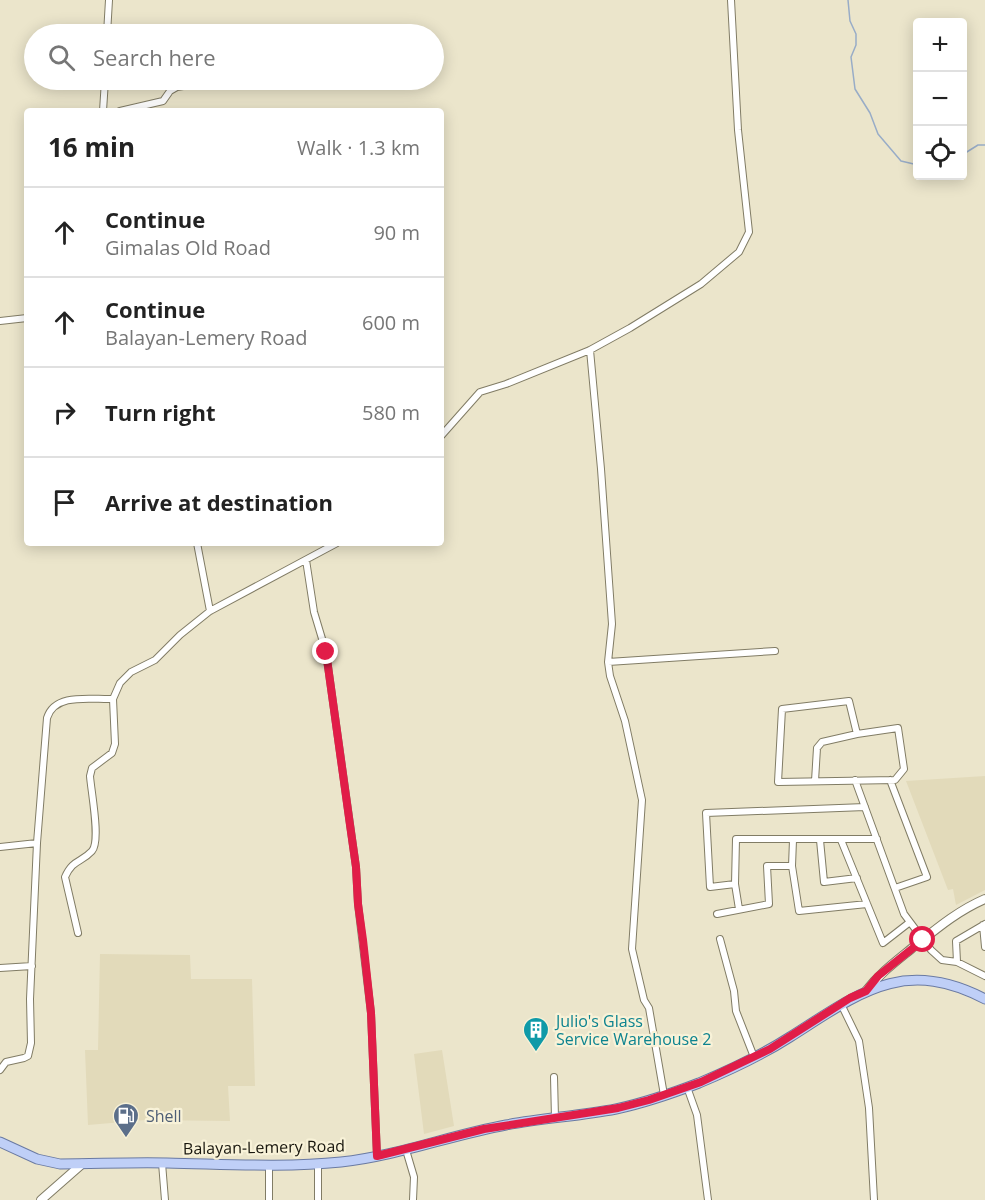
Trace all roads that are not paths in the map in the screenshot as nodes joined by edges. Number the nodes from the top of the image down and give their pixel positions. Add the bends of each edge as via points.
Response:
1 (109, 0) edge
2 (731, 0) edge
3 (108, 24) edge
4 (105, 90) edge
5 (172, 90) edge
6 (104, 108) edge
7 (133, 108) edge
8 (24, 318) edge
9 (0, 321) edge
10 (590, 350) junction
11 (444, 433) edge
12 (198, 546) edge
13 (332, 546) edge
14 (306, 560) junction
15 (210, 611) junction
16 (775, 651) dead end
17 (608, 662) junction
18 (113, 699) junction
19 (857, 734) junction
20 (855, 780) junction
21 (890, 780) junction
22 (815, 781) junction
23 (865, 807) junction
24 (877, 839) junction
25 (793, 840) junction
26 (820, 840) junction
27 (841, 840) junction
28 (38, 843) junction
29 (0, 847) edge
30 (792, 866) junction
31 (856, 878) junction
32 (735, 884) junction
33 (895, 888) junction
34 (985, 899) edge
35 (867, 904) junction
36 (739, 909) junction
37 (717, 914) dead end
38 (910, 922) junction
39 (984, 925) edge
40 (78, 933) dead end
41 (720, 939) dead end
42 (923, 940) junction
43 (985, 947) edge
44 (957, 962) junction
45 (33, 966) junction
46 (985, 966) edge
47 (0, 968) edge
48 (970, 969) junction
49 (985, 976) edge
50 (866, 991) junction
51 (985, 999) edge
52 (841, 1004) junction
53 (754, 1057) junction
54 (0, 1070) edge
55 (554, 1077) dead end
56 (687, 1087) junction
57 (664, 1095) junction
58 (555, 1118) junction
59 (0, 1142) edge
60 (406, 1150) junction
61 (377, 1156) junction
62 (162, 1163) junction
63 (318, 1163) junction
64 (82, 1164) junction
65 (269, 1164) junction
66 (41, 1200) edge
67 (165, 1200) edge
68 (269, 1200) edge
69 (318, 1200) edge
70 (413, 1200) edge
71 (708, 1200) edge
72 (874, 1200) edge

1 - 3 street
2 - 10 street via 738,130 749,232 739,252 714,274
4 - 6 street
5 - 7 street via 163,101
8 - 9 street
10 - 11 street via 480,392
10 - 17 street via 612,624
12 - 15 street
13 - 14 street
14 - 15 street
14 - 61 street via 314,612 326,652 356,867 371,1013
15 - 18 street via 155,660 131,672 120,683
16 - 17 street
17 - 57 street via 642,800 632,949 649,1008
18 - 28 street via 74,698 49,711
18 - 40 street via 115,744 112,753 92,768 90,776 97,840 93,851 75,862 65,877
19 - 21 street via 898,728 904,769 895,780
19 - 22 street via 822,742 817,748
19 - 22 street via 849,701 782,709 778,782
20 - 21 street
20 - 22 street
20 - 23 street
21 - 33 street via 927,877
23 - 24 street
23 - 32 street via 706,813 710,887
24 - 27 street
24 - 33 street
25 - 26 street
25 - 30 street
25 - 32 street via 736,839
26 - 27 street
26 - 31 street via 824,882
27 - 31 street
28 - 29 street
28 - 45 street
30 - 35 street via 799,911
30 - 36 street via 767,866 769,904
31 - 35 street
32 - 36 street
33 - 38 street
34 - 42 street via 960,911
35 - 38 street via 883,943
36 - 37 street
38 - 42 street
39 - 43 street
39 - 44 street via 956,941
41 - 53 street via 736,1011
42 - 44 street via 942,960
42 - 50 street via 878,976
44 - 48 street
45 - 47 street
45 - 54 street via 30,1050 24,1058 6,1062
46 - 48 street
48 - 49 street
50 - 51 main road, Balayan-Lemery Road via 890,982 928,981
50 - 52 main road, Balayan-Lemery Road
52 - 53 main road, Balayan-Lemery Road
52 - 72 street via 859,1041 869,1108
53 - 56 main road, Balayan-Lemery Road
55 - 58 street
56 - 57 main road, Balayan-Lemery Road
56 - 71 street via 697,1115
57 - 58 main road, Balayan-Lemery Road via 618,1108
58 - 60 main road, Balayan-Lemery Road via 484,1129
59 - 64 main road, Balayan-Lemery Road via 37,1159
60 - 61 main road, Balayan-Lemery Road
60 - 70 street via 414,1177
61 - 63 main road, Balayan-Lemery Road
62 - 64 main road, Balayan-Lemery Road
62 - 65 main road, Balayan-Lemery Road
62 - 67 street
63 - 65 main road, Balayan-Lemery Road
63 - 69 street
64 - 66 main road
65 - 68 street

